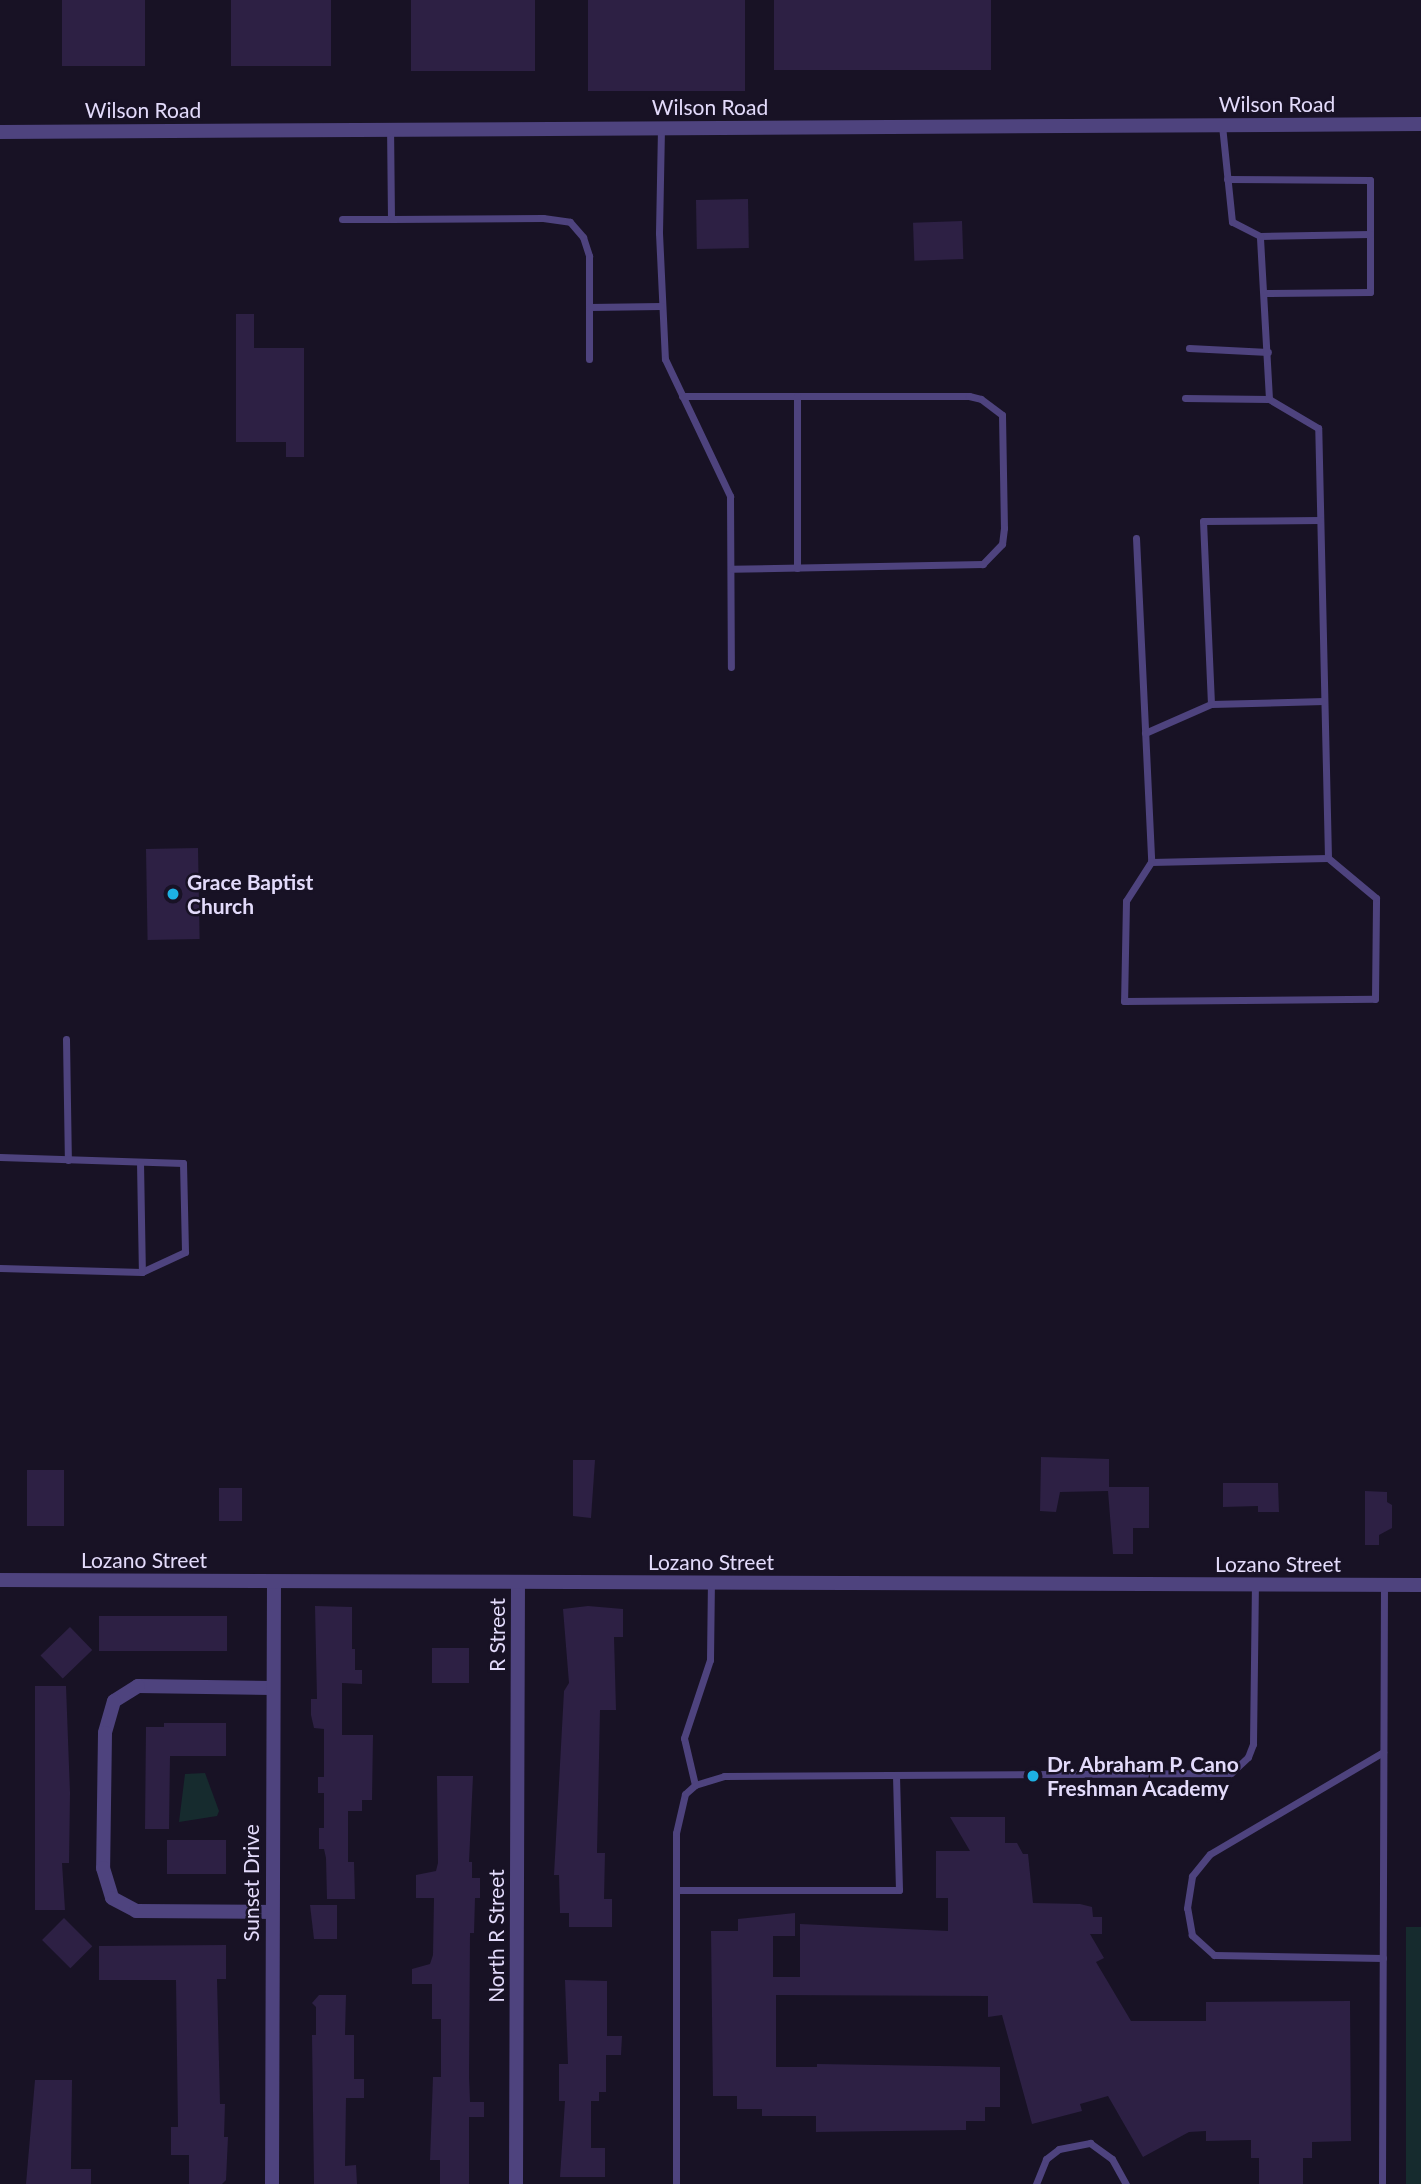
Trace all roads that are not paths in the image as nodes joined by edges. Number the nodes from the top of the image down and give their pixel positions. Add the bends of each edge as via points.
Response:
1 (1421, 124) edge
2 (1222, 125) junction
3 (661, 128) junction
4 (390, 130) junction
5 (0, 132) edge
6 (1227, 179) junction
7 (342, 219) dead end
8 (391, 219) junction
9 (1370, 234) junction
10 (1261, 236) junction
11 (1266, 293) junction
12 (661, 306) junction
13 (589, 307) junction
14 (1189, 348) dead end
15 (1268, 352) junction
16 (589, 359) dead end
17 (797, 396) junction
18 (682, 397) junction
19 (1185, 398) dead end
20 (1269, 399) junction
21 (1320, 520) junction
22 (1136, 538) dead end
23 (797, 568) junction
24 (732, 569) junction
25 (731, 667) dead end
26 (1324, 701) junction
27 (1210, 704) junction
28 (1145, 733) junction
29 (1328, 858) junction
30 (1151, 862) junction
31 (66, 1039) dead end
32 (0, 1157) edge
33 (68, 1160) junction
34 (140, 1162) junction
35 (0, 1268) edge
36 (142, 1272) junction
37 (0, 1580) edge
38 (274, 1581) junction
39 (518, 1582) junction
40 (711, 1583) junction
41 (1255, 1585) junction
42 (1384, 1585) junction
43 (1421, 1585) edge
44 (272, 1688) junction
45 (518, 1689) joint
46 (1383, 1752) junction
47 (896, 1776) junction
48 (695, 1785) junction
49 (677, 1890) junction
50 (272, 1912) junction
51 (1383, 1958) junction
52 (272, 2184) edge
53 (516, 2184) edge
54 (676, 2184) edge
55 (1036, 2184) edge
56 (1126, 2184) edge
57 (1382, 2184) edge

1 - 2 street, Wilson Road
2 - 3 street, Wilson Road
2 - 6 lane
3 - 4 street, Wilson Road
3 - 12 lane
4 - 5 street, Wilson Road
4 - 8 lane
6 - 9 lane via 1370,180
6 - 10 lane via 1232,222
7 - 8 lane
8 - 13 lane via 543,218 570,222 587,244
9 - 10 lane
9 - 11 lane via 1370,292
10 - 11 lane
11 - 15 lane
12 - 13 lane
12 - 18 lane via 665,359
13 - 16 lane
14 - 15 lane
15 - 20 lane
17 - 18 lane
17 - 23 lane
17 - 23 lane via 969,396 993,407 1004,426 1004,528 995,555 970,568
18 - 24 lane via 730,496
19 - 20 lane
20 - 21 lane via 1318,428
21 - 26 lane
21 - 27 lane via 1203,521
22 - 28 lane
23 - 24 lane
24 - 25 lane
26 - 27 lane
26 - 29 lane
27 - 28 lane
28 - 30 lane
29 - 30 lane
29 - 30 lane via 1376,898 1375,999 1124,1001 1125,901
31 - 33 lane
32 - 33 lane
33 - 34 lane
34 - 36 lane
34 - 36 lane via 183,1163 185,1252
35 - 36 lane
37 - 38 street, Lozano Street
38 - 39 street, Lozano Street
38 - 44 street, Sunset Drive
39 - 40 street, Lozano Street
39 - 45 street, R Street
40 - 41 street, Lozano Street
40 - 48 lane via 710,1660 684,1738
41 - 42 street, Lozano Street
41 - 47 lane via 1253,1744 1248,1757 1231,1773
42 - 43 street, Lozano Street
42 - 46 lane
44 - 50 street, Sunset Drive
44 - 50 street via 138,1686 114,1701 105,1733 103,1868 112,1898 136,1911
45 - 53 street, North R Street
46 - 51 lane
46 - 51 lane via 1210,1854 1192,1876 1187,1908 1192,1935 1214,1955
47 - 48 lane via 724,1776
47 - 49 lane via 900,1890
48 - 49 lane via 685,1794 678,1820
49 - 54 lane
50 - 52 street, Sunset Drive
51 - 57 lane
55 - 56 lane via 1046,2159 1067,2146 1090,2143 1112,2159

